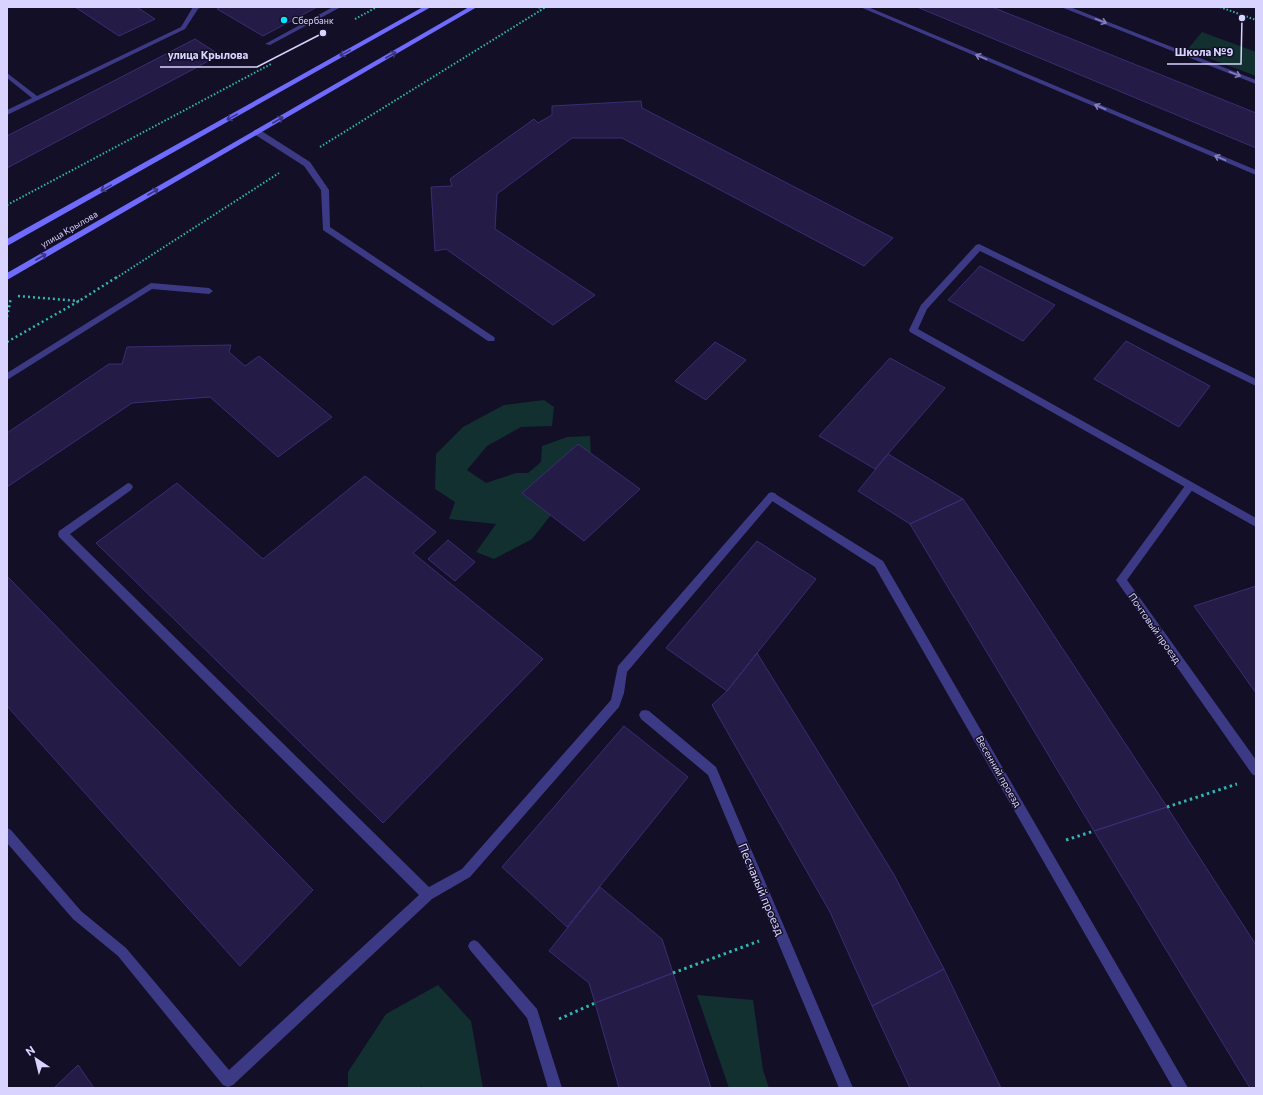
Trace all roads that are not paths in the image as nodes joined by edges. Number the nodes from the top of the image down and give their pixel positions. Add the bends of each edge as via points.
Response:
1 (196, 7) edge
2 (338, 7) edge
3 (428, 7) edge
4 (474, 7) edge
5 (863, 7) edge
6 (1064, 7) edge
7 (268, 44) dead end
8 (7, 75) edge
9 (1256, 82) edge
10 (37, 98) junction
11 (7, 113) edge
12 (257, 132) junction
13 (1256, 173) edge
14 (7, 243) edge
15 (7, 277) edge
16 (209, 291) dead end
17 (490, 339) dead end
18 (7, 377) edge
19 (1256, 382) edge
20 (1190, 486) junction
21 (128, 487) dead end
22 (1256, 523) edge
23 (645, 715) dead end
24 (1256, 770) edge
25 (7, 834) edge
26 (428, 895) junction
27 (474, 946) dead end
28 (555, 1088) edge
29 (846, 1088) edge
30 (1180, 1088) edge

1 - 10 street via 183,28
2 - 7 street
3 -> 14 main road, улица Крылова
12 -> 4 main road, улица Крылова
13 -> 5 street
6 -> 9 street
8 - 10 street
10 - 11 street
15 -> 12 main road, улица Крылова
12 - 17 street via 306,164 325,190 326,228
16 - 18 street via 151,286
19 - 20 street via 979,247 924,306 914,330
20 - 22 street
20 - 24 street, Почтовый проезд via 1121,580
21 - 26 street via 63,534
23 - 29 street, Песчаный проезд via 712,772
25 - 26 street via 77,915 122,952 228,1080
26 - 30 street, Весенний проезд via 466,873 615,703 622,670 772,496 879,564
27 - 28 street via 532,1014

